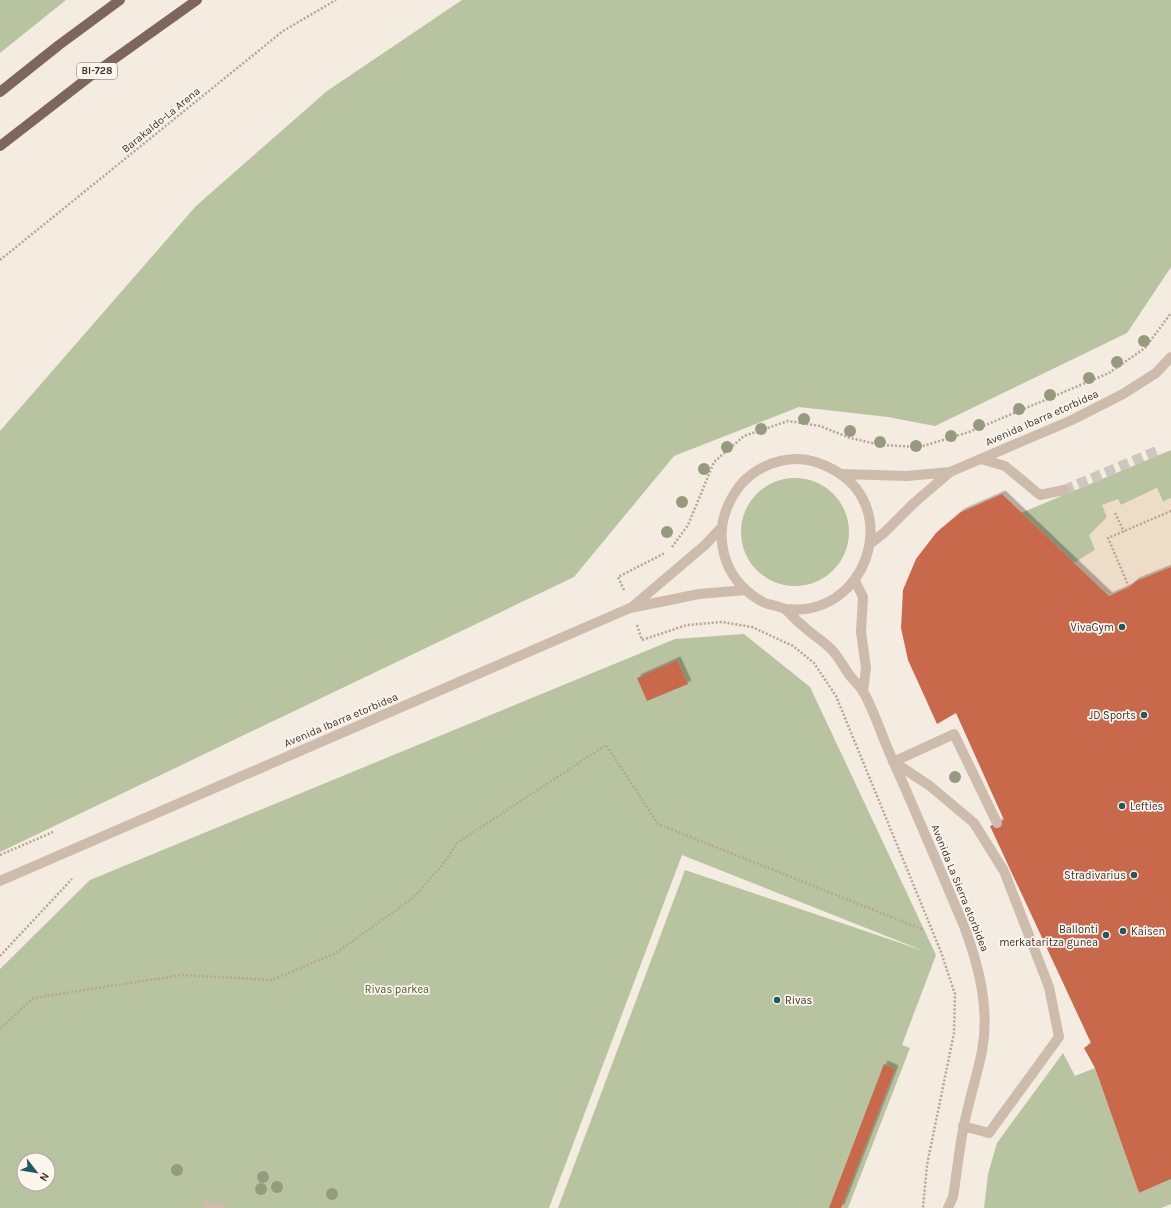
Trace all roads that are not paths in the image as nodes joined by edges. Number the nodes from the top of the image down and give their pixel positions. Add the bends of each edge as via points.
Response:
1 (120, 0) edge
2 (197, 0) edge
3 (0, 92) edge
4 (0, 146) edge
5 (1171, 357) edge
6 (981, 459) junction
7 (950, 472) junction
8 (842, 474) junction
9 (1064, 490) tunnel mouth
10 (721, 528) junction
11 (870, 542) junction
12 (855, 581) junction
13 (746, 590) junction
14 (630, 608) junction
15 (784, 608) junction
16 (864, 692) junction
17 (893, 762) junction
18 (997, 823) dead end
19 (0, 881) edge
20 (963, 1126) junction
21 (953, 1197) junction
22 (208, 1206) dead end
23 (222, 1208) edge
24 (948, 1208) edge
25 (956, 1208) edge

1 - 3 main road
2 - 4 main road, BI-728 via 93,74
5 - 6 street, Avenida Ibarra etorbidea via 1156,373 1123,394 1072,420
6 - 7 street, Avenida Ibarra etorbidea
6 - 9 street via 1005,466 1040,495
7 - 8 street via 907,476
7 - 11 street via 885,532
8 - 10 street via 822,463 799,459 776,462 755,471 738,486 730,499
8 - 11 street via 859,493 869,517
10 - 13 street via 723,551 731,573
10 - 14 street, Avenida Ibarra etorbidea
11 - 12 street via 865,563
12 - 15 street via 841,594 824,604 804,609
12 - 16 street, Avenida La Sierra etorbidea via 863,597 861,632 866,668
13 - 14 street, Avenida Ibarra etorbidea via 699,594
13 - 15 street via 764,603
14 - 19 street, Avenida Ibarra etorbidea
15 - 16 street, Avenida La Sierra etorbidea via 832,649
16 - 17 street, Avenida La Sierra etorbidea
17 - 18 street via 954,734
17 - 20 street, Avenida La Sierra etorbidea via 964,926 975,956 982,992 982,1050
17 - 20 street via 930,786 974,823 1004,871 1049,987 1059,1037 989,1133
20 - 21 street, Avenida La Sierra etorbidea
21 - 24 street, Avenida La Sierra etorbidea
21 - 25 street, Avenida La Sierra etorbidea
22 - 23 street

